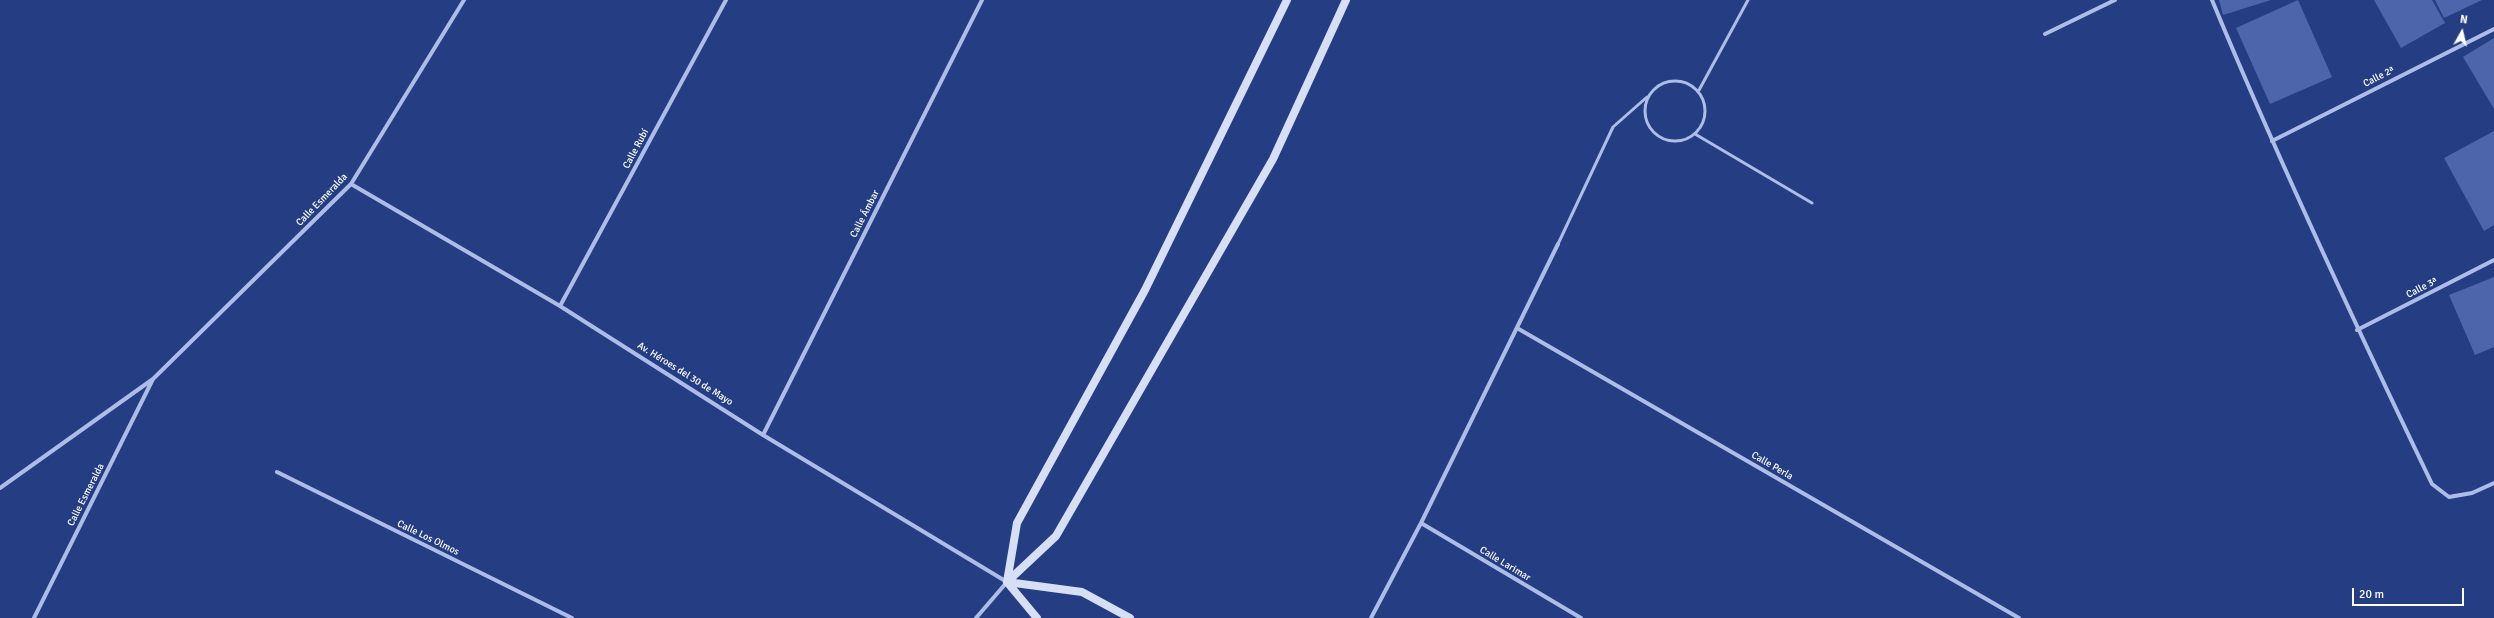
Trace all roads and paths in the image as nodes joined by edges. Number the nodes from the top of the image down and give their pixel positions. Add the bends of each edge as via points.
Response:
1 (464, 0) edge
2 (726, 0) edge
3 (982, 0) edge
4 (1287, 0) edge
5 (1346, 0) edge
6 (1748, 0) edge
7 (2115, 0) edge
8 (2212, 0) edge
9 (2494, 28) edge
10 (2045, 34) dead end
11 (1698, 92) junction
12 (1647, 97) junction
13 (1694, 134) junction
14 (2272, 141) junction
15 (351, 184) junction
16 (1812, 203) dead end
17 (1558, 244) joint
18 (2494, 260) edge
19 (560, 306) junction
20 (1517, 328) junction
21 (2358, 330) junction
22 (153, 379) junction
23 (763, 435) junction
24 (277, 472) dead end
25 (2494, 482) edge
26 (0, 488) edge
27 (1421, 523) junction
28 (1007, 582) junction
29 (34, 618) edge
30 (572, 618) edge
31 (976, 618) edge
32 (1037, 618) edge
33 (1130, 618) edge
34 (1371, 618) edge
35 (1581, 618) edge
36 (2018, 618) edge

1 - 15 street, Calle Esmeralda
2 - 19 street, Calle Rubí
3 - 23 street, Calle Ámbar
4 - 28 street via 1144,290 1017,523
5 - 28 street via 1273,159 1056,536
6 - 11 lane
7 - 10 street
8 - 14 street
9 - 14 street, Calle 2ª
11 - 12 lane via 1689,84 1677,81 1660,85
11 - 13 lane via 1704,102 1705,113 1702,125
12 - 13 lane via 1644,109 1651,131 1672,142 1684,140
12 - 17 lane via 1613,127
13 - 16 lane
14 - 21 street
15 - 19 street, Av. Héroes del 30 de Mayo
15 - 22 street, Calle Esmeralda
17 - 20 street
18 - 21 street, Calle 3ª
19 - 23 street, Av. Héroes del 30 de Mayo
20 - 27 street
20 - 36 street, Calle Perla
21 - 25 street via 2432,484 2449,497 2472,493
22 - 26 street, Calle Esmeralda
22 - 29 street, Calle Esmeralda
23 - 28 street, Av. Héroes del 30 de Mayo
24 - 30 street, Calle Los Olmos
27 - 34 street
27 - 35 street, Calle Larimar
28 - 31 street
28 - 32 street, Av. Héroes del 30 de Mayo
28 - 33 street, Av. Héroes del 30 de Mayo via 1082,592

